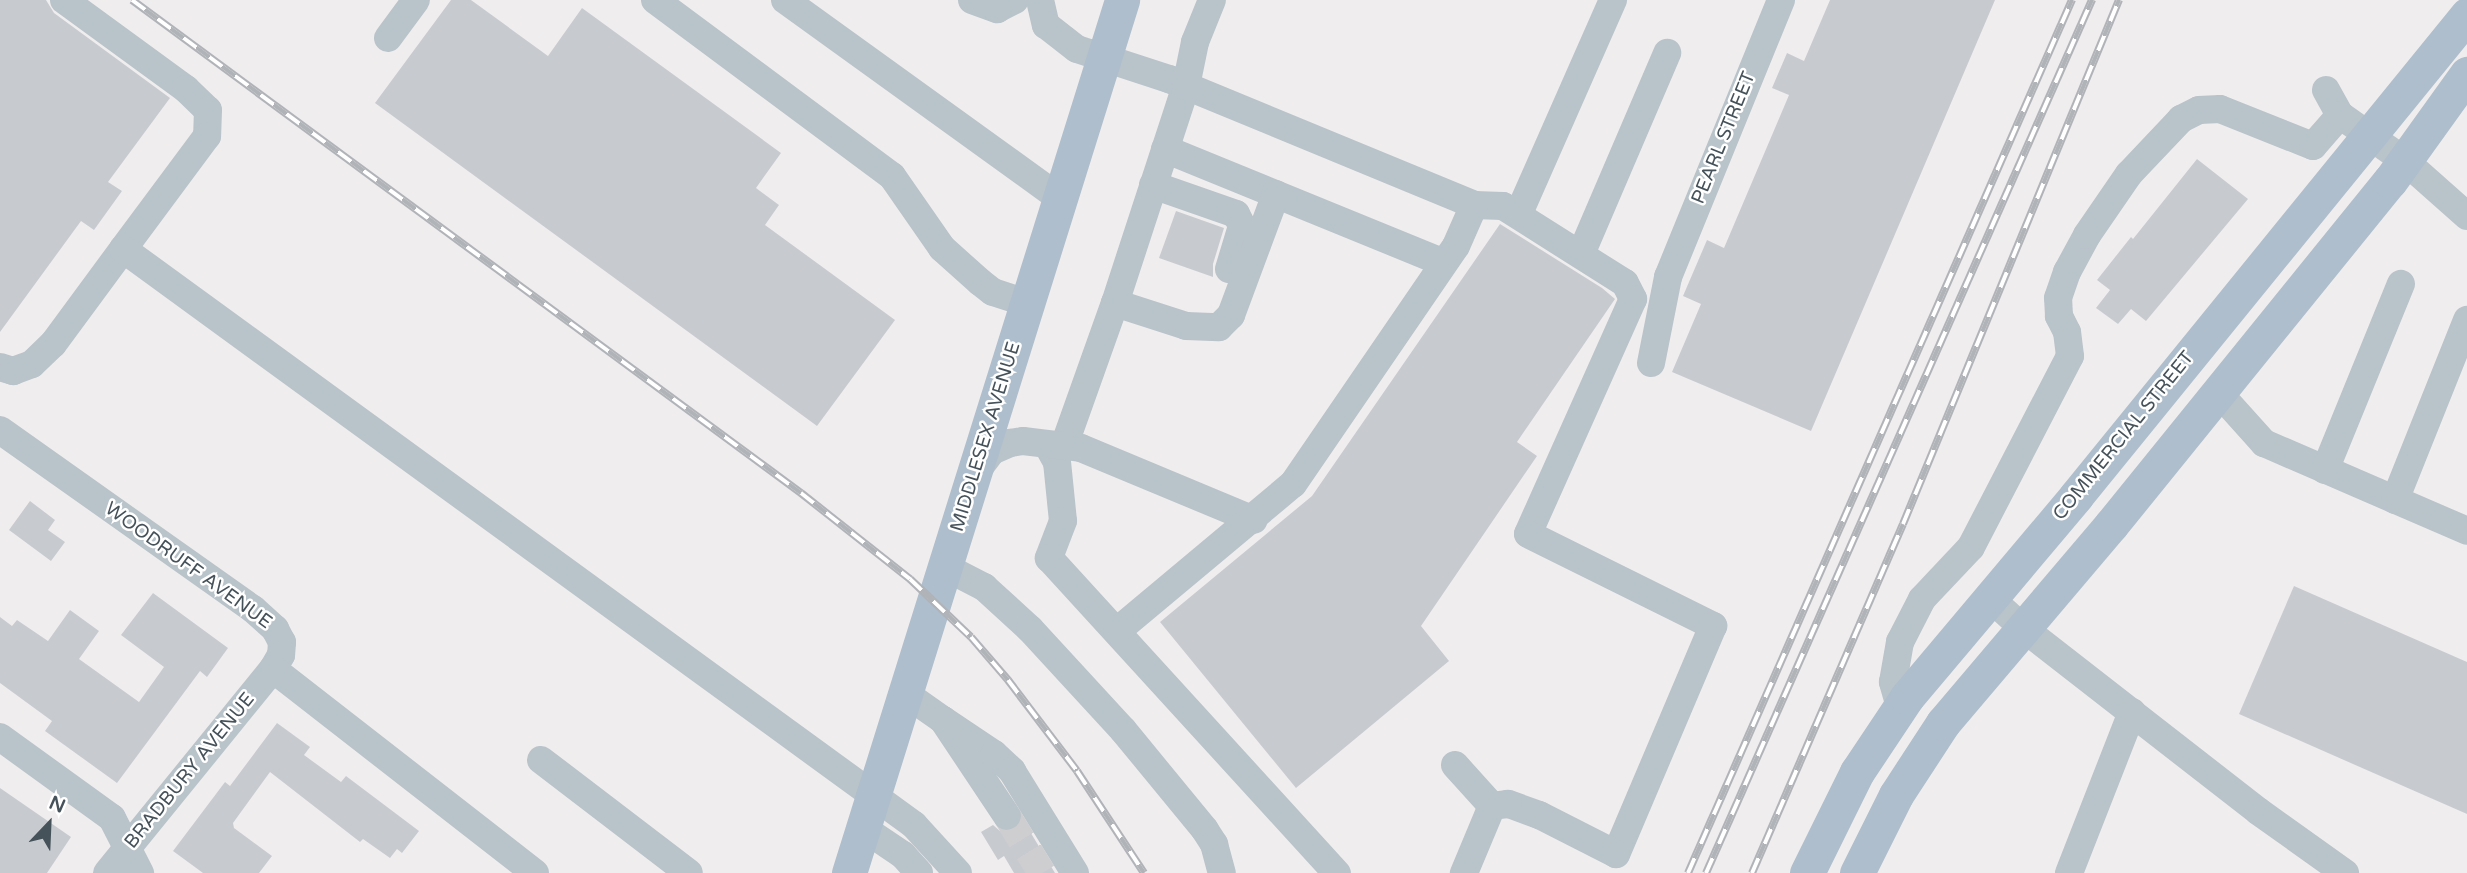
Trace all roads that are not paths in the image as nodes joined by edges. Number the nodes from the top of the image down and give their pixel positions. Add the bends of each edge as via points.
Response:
1 (64, 0) edge
2 (416, 0) edge
3 (655, 0) edge
4 (785, 0) edge
5 (972, 0) edge
6 (1015, 0) edge
7 (1040, 0) edge
8 (1122, 0) edge
9 (1212, 0) edge
10 (1613, 0) edge
11 (1781, 0) edge
12 (2467, 15) edge
13 (388, 38) dead end
14 (1667, 53) dead end
15 (1090, 54) junction
16 (2467, 74) edge
17 (1186, 86) junction
18 (2326, 90) dead end
19 (2340, 115) junction
20 (2369, 136) junction
21 (1165, 149) junction
22 (2405, 160) junction
23 (1153, 185) junction
24 (1276, 194) junction
25 (1060, 198) junction
26 (1474, 205) junction
27 (1519, 213) junction
28 (2467, 216) edge
29 (122, 249) junction
30 (1581, 254) junction
31 (1444, 263) junction
32 (2401, 284) dead end
33 (1027, 303) junction
34 (1115, 303) junction
35 (2467, 320) edge
36 (1186, 326) junction
37 (1651, 363) dead end
38 (0, 368) edge
39 (2218, 392) junction
40 (0, 430) edge
41 (1056, 446) junction
42 (2325, 470) junction
43 (976, 472) junction
44 (2395, 500) junction
45 (1254, 520) junction
46 (2467, 531) edge
47 (947, 568) junction
48 (1990, 598) junction
49 (2024, 628) junction
50 (1116, 631) junction
51 (273, 669) junction
52 (906, 694) junction
53 (1900, 707) junction
54 (2132, 712) junction
55 (943, 720) junction
56 (0, 737) edge
57 (541, 760) dead end
58 (1455, 765) dead end
59 (1492, 806) junction
60 (867, 812) junction
61 (1007, 816) tunnel mouth
62 (126, 849) junction
63 (107, 873) edge
64 (140, 873) edge
65 (535, 873) edge
66 (689, 873) edge
67 (849, 873) edge
68 (919, 873) edge
69 (958, 873) edge
70 (1075, 873) edge
71 (1222, 873) edge
72 (1337, 873) edge
73 (1464, 873) edge
74 (1807, 873) edge
75 (1857, 873) edge
76 (2069, 873) edge
77 (2345, 873) edge

1 - 29 street via 208,110 207,136
2 - 13 street
3 - 33 street via 892,176 942,248 979,282 993,292
4 - 25 street
5 - 6 street via 997,9
7 - 15 street via 1046,25
8 - 15 main road, MIDDLESEX AVENUE
9 - 17 street via 1195,42
10 - 27 street
11 - 37 street, PEARL STREET via 1668,276
12 - 20 main road, COMMERCIAL STREET
14 - 30 street
15 - 17 street
15 - 25 main road, MIDDLESEX AVENUE
16 - 22 main road
17 - 21 street
17 - 26 street
18 - 19 street
19 - 20 street
19 - 53 street via 2313,146 2220,109 2199,110 2181,120 2129,174 2087,234 2058,298 2070,356 1970,547 1922,599 1900,642 1893,682
20 - 22 street
20 - 48 main road, COMMERCIAL STREET
21 - 23 street
21 - 24 street
22 - 28 street
22 - 39 main road
23 - 34 street
23 - 36 street via 1223,209 1241,220 1217,304 1208,315
24 - 31 street
24 - 36 street via 1228,319 1219,327
25 - 33 main road, MIDDLESEX AVENUE
26 - 27 street via 1503,206
26 - 31 street
27 - 30 street
29 - 38 street via 32,364 13,371
29 - 60 street
30 - 59 street via 1625,283 1633,299 1528,534 1713,626 1616,854 1539,815 1508,804
31 - 45 street via 1312,461
32 - 42 street
33 - 43 main road, MIDDLESEX AVENUE
34 - 36 street
34 - 41 street
35 - 44 street
39 - 42 street via 2264,443
39 - 49 main road
40 - 51 street, WOODRUFF AVENUE via 253,609 282,642
41 - 43 street via 1023,441 1001,445
41 - 45 street via 1081,448
41 - 50 street via 1063,522 1049,558
42 - 44 street
43 - 47 main road, MIDDLESEX AVENUE
44 - 46 street
45 - 50 street
47 - 52 main road, MIDDLESEX AVENUE
47 - 71 street via 984,587 1030,629 1123,730 1205,830
48 - 49 street
48 - 53 main road, COMMERCIAL STREET
49 - 54 street
49 - 75 main road via 1943,723 1896,795
50 - 72 street
51 - 62 street, BRADBURY AVENUE
51 - 65 street
52 - 55 street
52 - 60 main road, MIDDLESEX AVENUE
53 - 74 main road, COMMERCIAL STREET via 1857,772
54 - 76 street
54 - 77 street
55 - 61 street
55 - 70 street via 1012,771
56 - 62 street via 112,818
57 - 66 street
58 - 59 street
59 - 73 street
60 - 67 main road, MIDDLESEX AVENUE
60 - 68 street
60 - 69 street via 914,825
62 - 63 street, BRADBURY AVENUE
62 - 64 street

